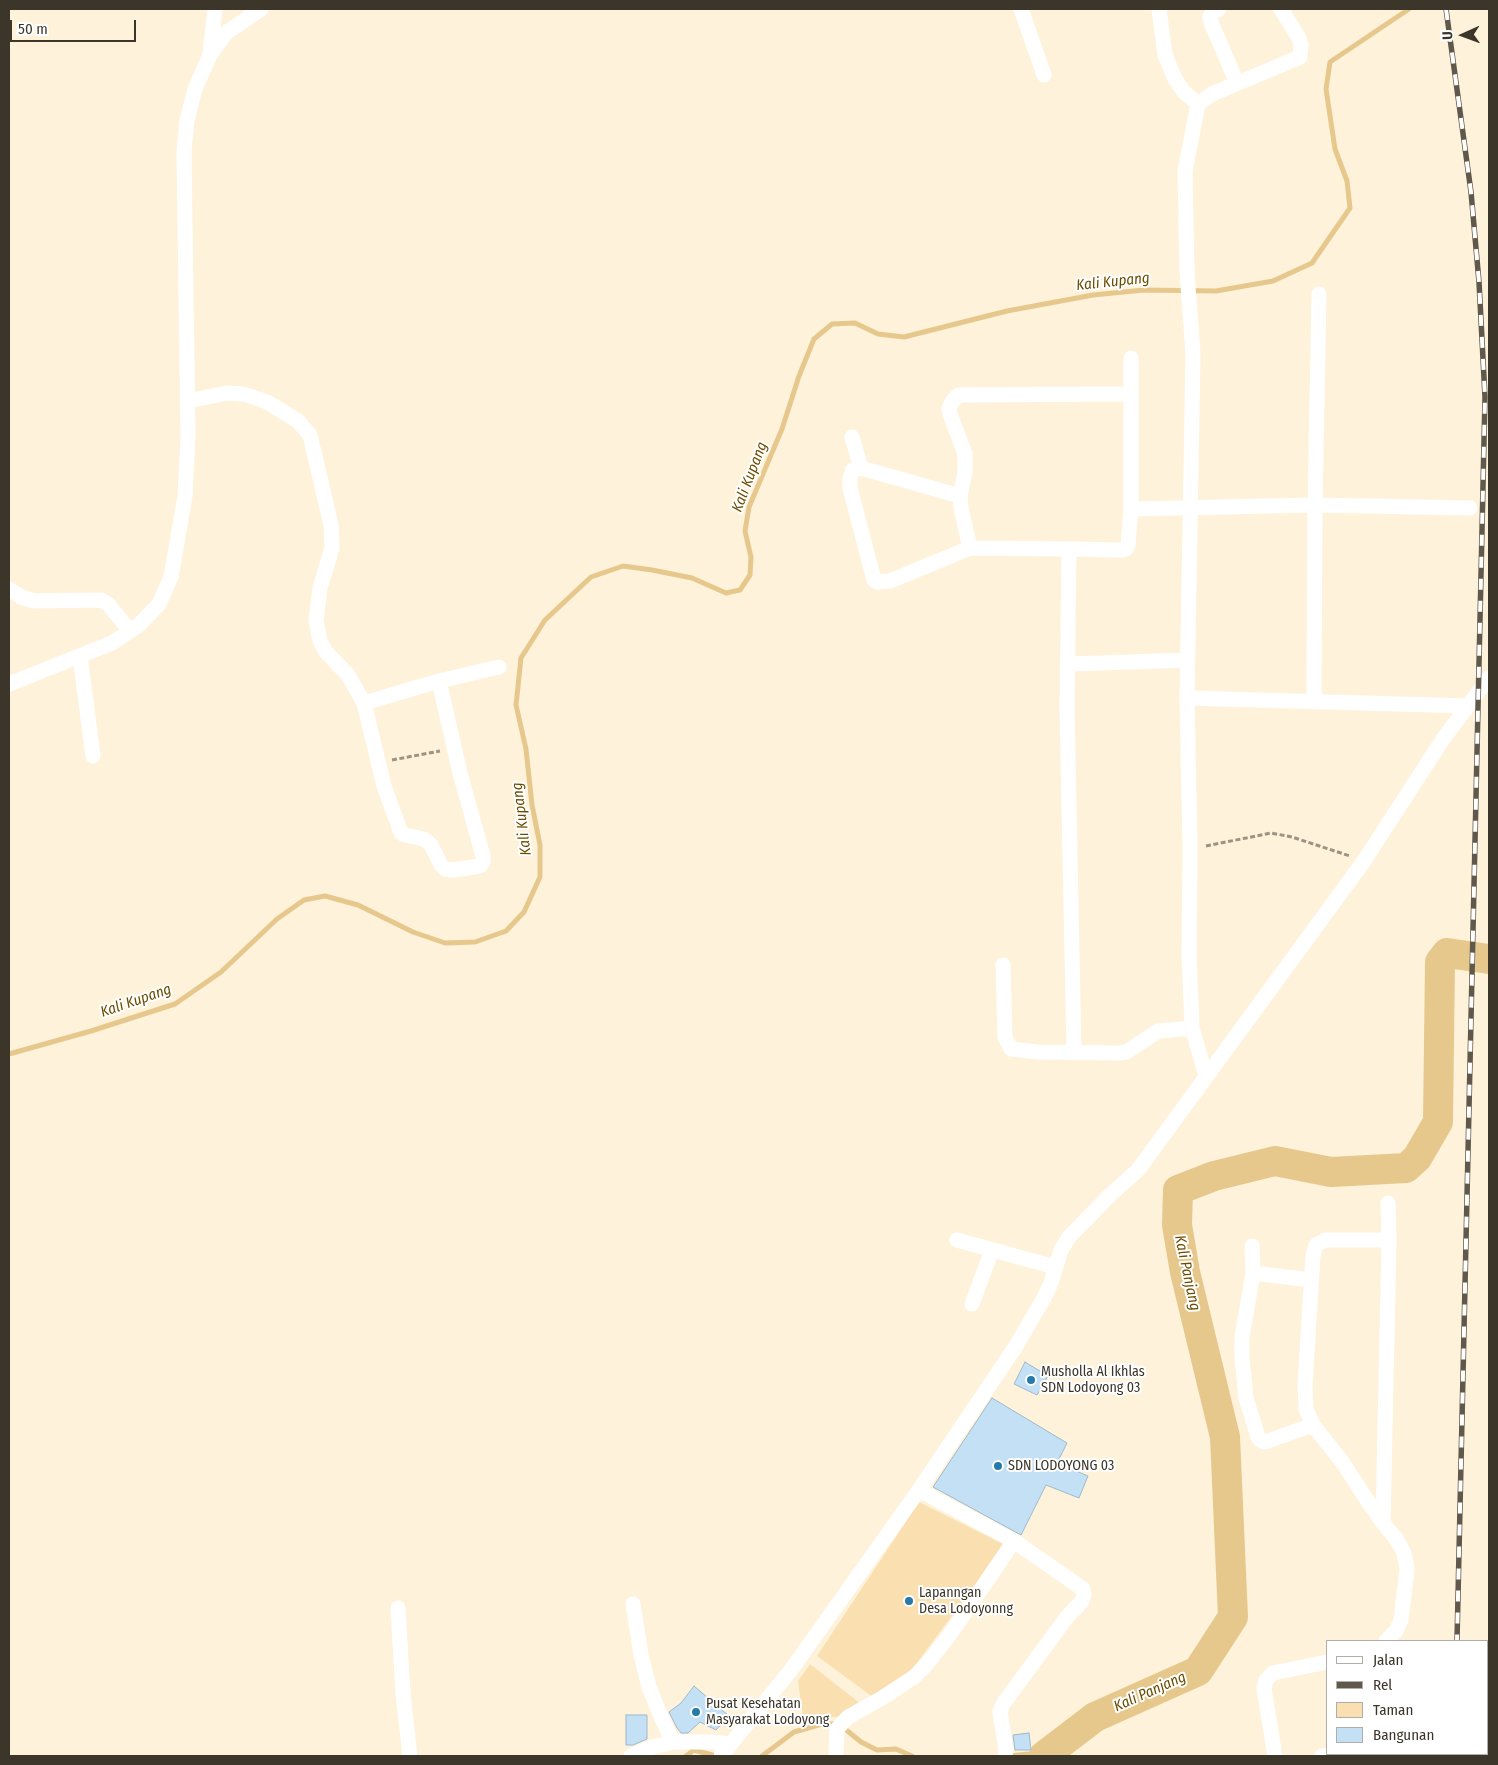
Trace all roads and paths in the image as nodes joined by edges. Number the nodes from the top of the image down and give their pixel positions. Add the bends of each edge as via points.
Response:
1 (215, 9) edge
2 (261, 9) edge
3 (1021, 9) edge
4 (1159, 9) edge
5 (1200, 9) edge
6 (1281, 9) edge
7 (1215, 15) edge
8 (210, 55) junction
9 (1044, 75) dead end
10 (1237, 83) junction
11 (1198, 104) junction
12 (1319, 294) dead end
13 (1131, 358) dead end
14 (1131, 394) junction
15 (188, 401) junction
16 (852, 437) dead end
17 (861, 468) junction
18 (960, 496) junction
19 (1315, 505) junction
20 (1190, 508) junction
21 (1470, 508) dead end
22 (1131, 509) junction
23 (970, 548) junction
24 (1069, 549) junction
25 (9, 589) edge
26 (130, 631) junction
27 (80, 656) junction
28 (1187, 660) junction
29 (1069, 664) junction
30 (499, 666) dead end
31 (1489, 678) edge
32 (439, 681) junction
33 (9, 684) edge
34 (1187, 698) junction
35 (1314, 702) junction
36 (364, 703) junction
37 (1468, 706) junction
38 (455, 749) junction
39 (93, 756) dead end
40 (378, 762) junction
41 (1190, 847) junction
42 (1364, 861) junction
43 (1004, 965) dead end
44 (1192, 1028) junction
45 (1074, 1052) junction
46 (1206, 1076) junction
47 (1388, 1202) dead end
48 (957, 1240) dead end
49 (1388, 1240) junction
50 (1252, 1246) dead end
51 (992, 1250) junction
52 (1056, 1267) junction
53 (1253, 1273) junction
54 (1312, 1280) junction
55 (972, 1304) dead end
56 (1313, 1425) junction
57 (918, 1490) junction
58 (1383, 1523) junction
59 (1014, 1540) junction
60 (633, 1604) dead end
61 (398, 1608) dead end
62 (1387, 1640) edge
63 (1326, 1662) edge
64 (674, 1742) junction
65 (725, 1751) edge
66 (410, 1756) edge
67 (631, 1756) edge
68 (836, 1756) edge
69 (1004, 1756) edge
70 (1275, 1756) edge

1 - 8 street
2 - 8 street via 226,33
3 - 9 street
4 - 11 street via 1165,55 1175,79
5 - 7 street
6 - 10 street via 1299,38 1300,57
7 - 10 street
8 - 15 street via 195,89 184,151
10 - 11 street
11 - 20 street via 1184,172 1192,354
12 - 19 street
13 - 14 street
14 - 18 street via 958,395 949,408 965,454
14 - 22 street
15 - 26 street via 185,496 171,577 159,604
15 - 36 street via 227,393 244,394 267,402 298,422 310,435 331,525 332,548 320,588 318,632 326,652 348,675
16 - 17 street
17 - 18 street
17 - 23 street via 852,470 850,488 874,580 890,581
18 - 23 street
19 - 20 street
19 - 21 street
19 - 35 street
20 - 22 street
20 - 28 street
22 - 24 street via 1126,549
23 - 24 street
24 - 29 street
25 - 26 street via 34,601 101,600
26 - 27 street via 112,643
27 - 33 street
27 - 39 street
28 - 29 street
28 - 34 street
29 - 45 street
30 - 32 street
31 - 37 street
32 - 36 street
32 - 38 street
34 - 35 street
34 - 41 street
35 - 37 street
36 - 40 street
37 - 42 street
38 - 40 path
38 - 40 street via 483,856 480,866 445,869 424,839 401,833
41 - 42 path via 1270,833
41 - 44 street
42 - 46 street
43 - 45 street via 1005,1037 1011,1049
44 - 45 street via 1158,1031 1121,1053
44 - 46 street
46 - 52 street via 1138,1170 1069,1237
47 - 49 street
48 - 51 street
49 - 54 street via 1325,1240 1316,1245
49 - 58 street
50 - 53 street
51 - 52 street
51 - 55 street
52 - 57 street via 1044,1298 1016,1346
53 - 54 street
53 - 56 street via 1242,1337 1242,1358 1246,1398 1258,1437 1265,1442
54 - 56 street via 1305,1385 1306,1409
56 - 58 street
57 - 59 street
57 - 65 street via 791,1670
58 - 62 street via 1404,1553 1407,1569 1401,1620
59 - 68 street via 927,1664 914,1677 848,1717 837,1729
59 - 69 street via 1080,1586 1084,1595 1003,1704 1000,1712 1006,1749
60 - 64 street via 649,1687
61 - 66 street
63 - 70 street via 1273,1673 1266,1680 1264,1689
64 - 65 street via 713,1742
64 - 67 street

